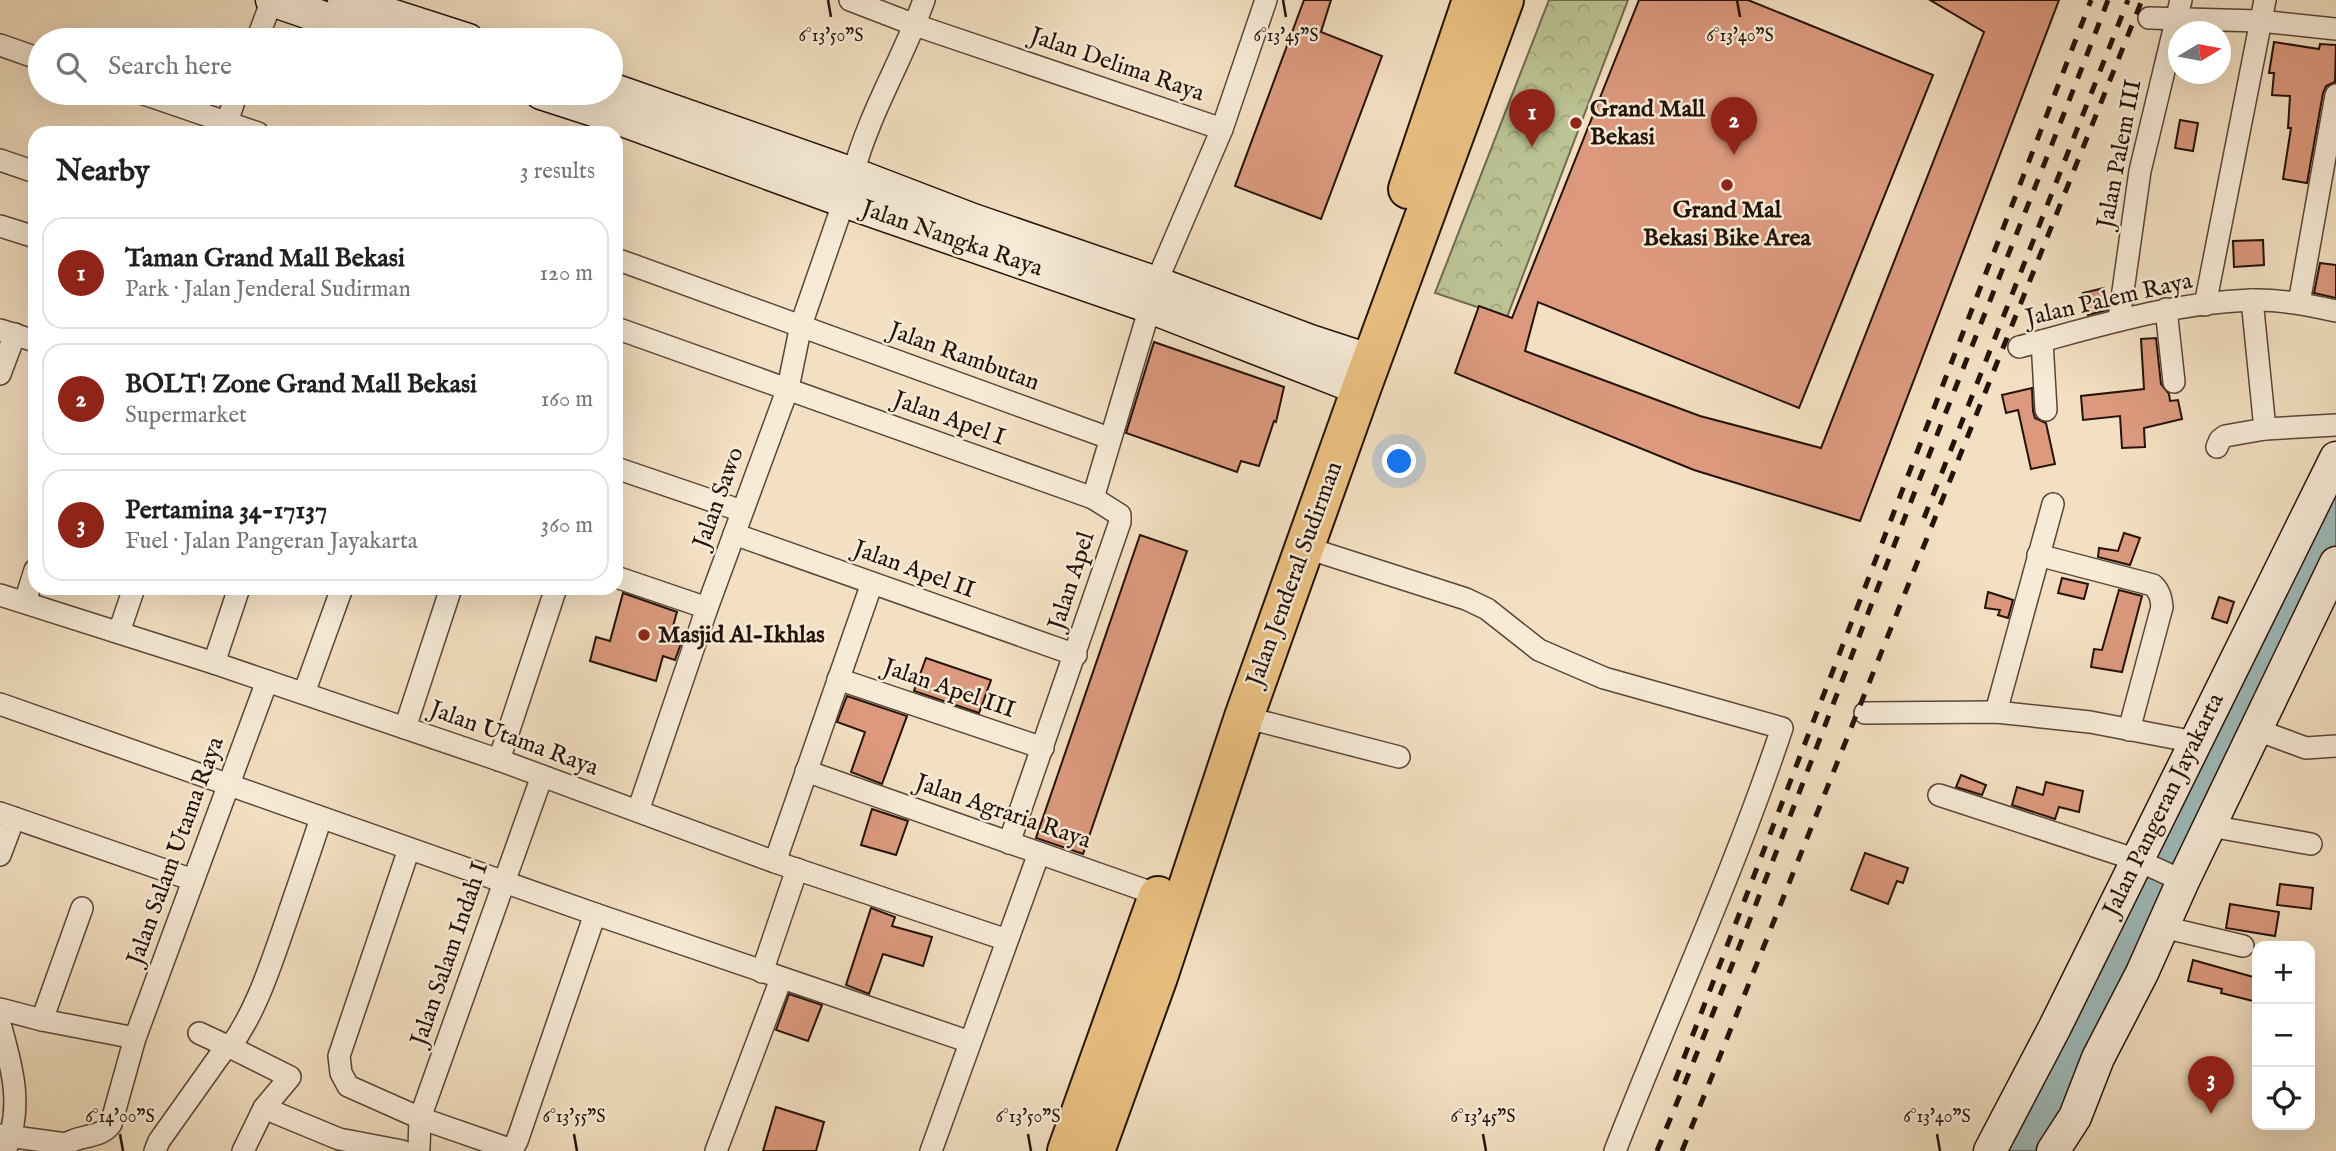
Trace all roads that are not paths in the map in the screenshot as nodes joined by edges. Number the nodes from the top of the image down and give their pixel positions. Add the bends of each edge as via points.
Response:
1 (272, 0) edge
2 (344, 0) edge
3 (850, 0) edge
4 (924, 0) edge
5 (1266, 0) edge
6 (1472, 0) edge
7 (1504, 0) edge
8 (2265, 0) edge
9 (2179, 9) edge
10 (2149, 18) dead end
11 (2260, 21) junction
12 (915, 25) junction
13 (262, 28) edge
14 (353, 28) edge
15 (431, 28) edge
16 (2336, 29) edge
17 (0, 45) edge
18 (28, 55) edge
19 (2336, 95) edge
20 (623, 103) edge
21 (170, 105) edge
22 (232, 105) edge
23 (222, 126) edge
24 (224, 126) edge
25 (1222, 129) junction
26 (0, 160) edge
27 (28, 170) edge
28 (848, 188) junction
29 (0, 226) edge
30 (28, 235) edge
31 (623, 261) edge
32 (1153, 295) junction
33 (2252, 300) junction
34 (2299, 303) junction
35 (2205, 305) junction
36 (2166, 309) junction
37 (2336, 311) edge
38 (2119, 320) junction
39 (801, 325) junction
40 (623, 330) edge
41 (17, 335) edge
42 (2042, 341) junction
43 (2019, 347) dead end
44 (1356, 371) junction
45 (0, 374) edge
46 (2174, 382) dead end
47 (788, 388) junction
48 (2046, 410) dead end
49 (2336, 425) edge
50 (2264, 429) junction
51 (1110, 438) junction
52 (2217, 447) dead end
53 (2336, 458) edge
54 (623, 470) edge
55 (1093, 498) junction
56 (2053, 504) dead end
57 (742, 512) junction
58 (734, 534) junction
59 (1304, 547) junction
60 (2038, 555) junction
61 (2336, 563) edge
62 (623, 579) edge
63 (872, 583) junction
64 (28, 590) edge
65 (0, 595) edge
66 (132, 595) edge
67 (237, 595) edge
68 (339, 595) edge
69 (449, 595) edge
70 (554, 595) edge
71 (24, 602) junction
72 (707, 608) junction
73 (119, 632) junction
74 (1076, 655) junction
75 (214, 663) junction
76 (838, 679) junction
77 (267, 681) junction
78 (304, 693) junction
79 (0, 704) edge
80 (1865, 712) dead end
81 (1996, 712) junction
82 (1244, 717) junction
83 (405, 728) junction
84 (2129, 730) junction
85 (2257, 730) junction
86 (2195, 742) junction
87 (2336, 746) edge
88 (1043, 748) junction
89 (1399, 757) dead end
90 (499, 760) junction
91 (806, 771) junction
92 (542, 776) junction
93 (228, 784) junction
94 (1939, 795) dead end
95 (638, 811) junction
96 (7, 815) edge
97 (321, 818) junction
98 (2210, 826) junction
99 (1009, 843) junction
100 (2311, 844) dead end
101 (409, 849) junction
102 (1039, 853) junction
103 (0, 855) edge
104 (775, 862) junction
105 (2143, 862) junction
106 (797, 869) junction
107 (2180, 879) junction
108 (193, 880) junction
109 (503, 882) junction
110 (1170, 899) junction
111 (82, 908) dead end
112 (595, 914) junction
113 (2163, 927) junction
114 (1007, 940) junction
115 (2242, 946) dead end
116 (772, 976) junction
117 (0, 1009) edge
118 (42, 1020) junction
119 (0, 1024) edge
120 (199, 1033) dead end
121 (135, 1038) junction
122 (970, 1042) junction
123 (228, 1046) junction
124 (264, 1108) junction
125 (420, 1118) junction
126 (6, 1141) edge
127 (338, 1145) edge
128 (66, 1147) edge
129 (513, 1150) edge
130 (155, 1151) edge
131 (243, 1151) edge
132 (402, 1151) edge
133 (416, 1151) edge
134 (716, 1151) edge
135 (931, 1151) edge
136 (1067, 1151) edge
137 (1096, 1151) edge
138 (1615, 1151) edge
139 (1990, 1151) edge
140 (2053, 1151) edge

1 - 13 street
1 - 14 street
2 - 15 street
3 - 12 street, Jalan Delima Raya
4 - 12 street, Jalan Sawo
5 - 25 street, Jalan Apel
6 - 44 highway, Jalan Jenderal Sudirman
7 - 44 highway, Jalan Jenderal Sudirman
8 - 11 street
9 - 10 street
9 - 11 street
9 - 38 street, Jalan Palem III via 2140,171
11 - 16 street
11 - 35 street
12 - 25 street, Jalan Delima Raya
12 - 28 street, Jalan Sawo via 860,148
17 - 18 street
19 - 34 street
20 - 28 street, Jalan Nangka Raya
21 - 23 street
22 - 24 street
25 - 32 street, Jalan Apel
26 - 27 street
28 - 32 street, Jalan Nangka Raya
28 - 39 street, Jalan Sawo
29 - 30 street
31 - 39 street, Jalan Rambutan
32 - 44 street, Jalan Nangka Raya
32 - 51 street, Jalan Apel
33 - 34 street, Jalan Palem Raya
33 - 35 street, Jalan Palem Raya
33 - 50 street
34 - 37 street, Jalan Palem Raya
35 - 36 street, Jalan Palem Raya
36 - 38 street, Jalan Palem Raya
36 - 46 street
38 - 42 street, Jalan Palem Raya
39 - 47 street, Jalan Sawo
39 - 51 street, Jalan Rambutan
40 - 47 street, Jalan Apel I
41 - 45 street
42 - 43 street, Jalan Palem Raya
42 - 48 street
44 - 59 highway, Jalan Jenderal Sudirman
44 - 110 highway, Jalan Jenderal Sudirman via 1206,754
47 - 55 street, Jalan Apel I
47 - 57 street, Jalan Sawo
49 - 50 street
50 - 52 street via 2225,436
51 - 55 street, Jalan Apel
53 - 86 street, Jalan Pangeran Jayakarta
54 - 57 street
55 - 74 street, Jalan Apel via 1120,518
56 - 60 street
57 - 58 street, Jalan Sawo
58 - 63 street, Jalan Apel II
58 - 72 street, Jalan Sawo
59 - 82 highway, Jalan Jenderal Sudirman
59 - 138 street via 1466,599 1487,609 1539,650 1604,678 1782,728 1755,810
60 - 81 street
60 - 84 street via 2158,590 2162,607
61 - 85 street, Jalan Pangeran Jayakarta
62 - 72 street
63 - 74 street, Jalan Apel II
63 - 76 street
64 - 71 street
65 - 71 street, Jalan Utama Raya
66 - 73 street
67 - 75 street
68 - 78 street
69 - 83 street
70 - 90 street
71 - 73 street, Jalan Utama Raya
72 - 95 street, Jalan Sawo
73 - 75 street, Jalan Utama Raya
74 - 88 street, Jalan Apel
75 - 77 street, Jalan Utama Raya
76 - 88 street, Jalan Apel III
76 - 91 street
77 - 78 street, Jalan Utama Raya
77 - 93 street, Jalan Salam Utama Raya
78 - 83 street, Jalan Utama Raya
79 - 93 street
80 - 81 street
81 - 84 street
82 - 89 street
82 - 110 highway, Jalan Jenderal Sudirman
83 - 90 street, Jalan Utama Raya
84 - 86 street
85 - 87 street via 2306,748
85 - 98 street, Jalan Pangeran Jayakarta
86 - 105 street, Jalan Pangeran Jayakarta
88 - 99 street, Jalan Apel
90 - 92 street, Jalan Utama Raya
91 - 99 street, Jalan Agraria Raya
91 - 104 street
92 - 95 street, Jalan Utama Raya
92 - 109 street, Jalan Salam Indah I
93 - 97 street
93 - 108 street, Jalan Salam Utama Raya
94 - 105 street
95 - 104 street, Jalan Utama Raya
96 - 103 street
96 - 108 street
97 - 101 street
97 - 123 street via 273,958 239,1034
98 - 100 street
98 - 107 street, Jalan Pangeran Jayakarta
99 - 102 street, Jalan Agraria Raya
101 - 109 street
101 - 125 street via 339,1064 348,1086
102 - 110 street, Jalan Agraria Raya
102 - 114 street
104 - 106 street, Jalan Utama Raya
105 - 107 street
105 - 139 street, Jalan Pangeran Jayakarta
106 - 114 street, Jalan Utama Raya
106 - 116 street
107 - 113 street, Jalan Pangeran Jayakarta
108 - 121 street, Jalan Salam Utama Raya
109 - 112 street
109 - 125 street, Jalan Salam Indah I
110 - 136 highway, Jalan Jenderal Sudirman
110 - 137 highway, Jalan Jenderal Sudirman
111 - 118 street
112 - 116 street
112 - 129 street
113 - 115 street
113 - 140 street, Jalan Pangeran Jayakarta via 2098,1058 2075,1117
114 - 122 street
116 - 122 street
116 - 134 street
117 - 118 street
118 - 121 street
119 - 126 street via 15,1081 16,1112
120 - 123 street
121 - 128 street, Jalan Salam Utama Raya via 111,1124 106,1131 73,1139
122 - 135 street
123 - 124 street via 290,1077
123 - 130 street
124 - 127 street
124 - 131 street
125 - 129 street
125 - 133 street, Jalan Salam Indah I
126 - 128 street
127 - 132 street

